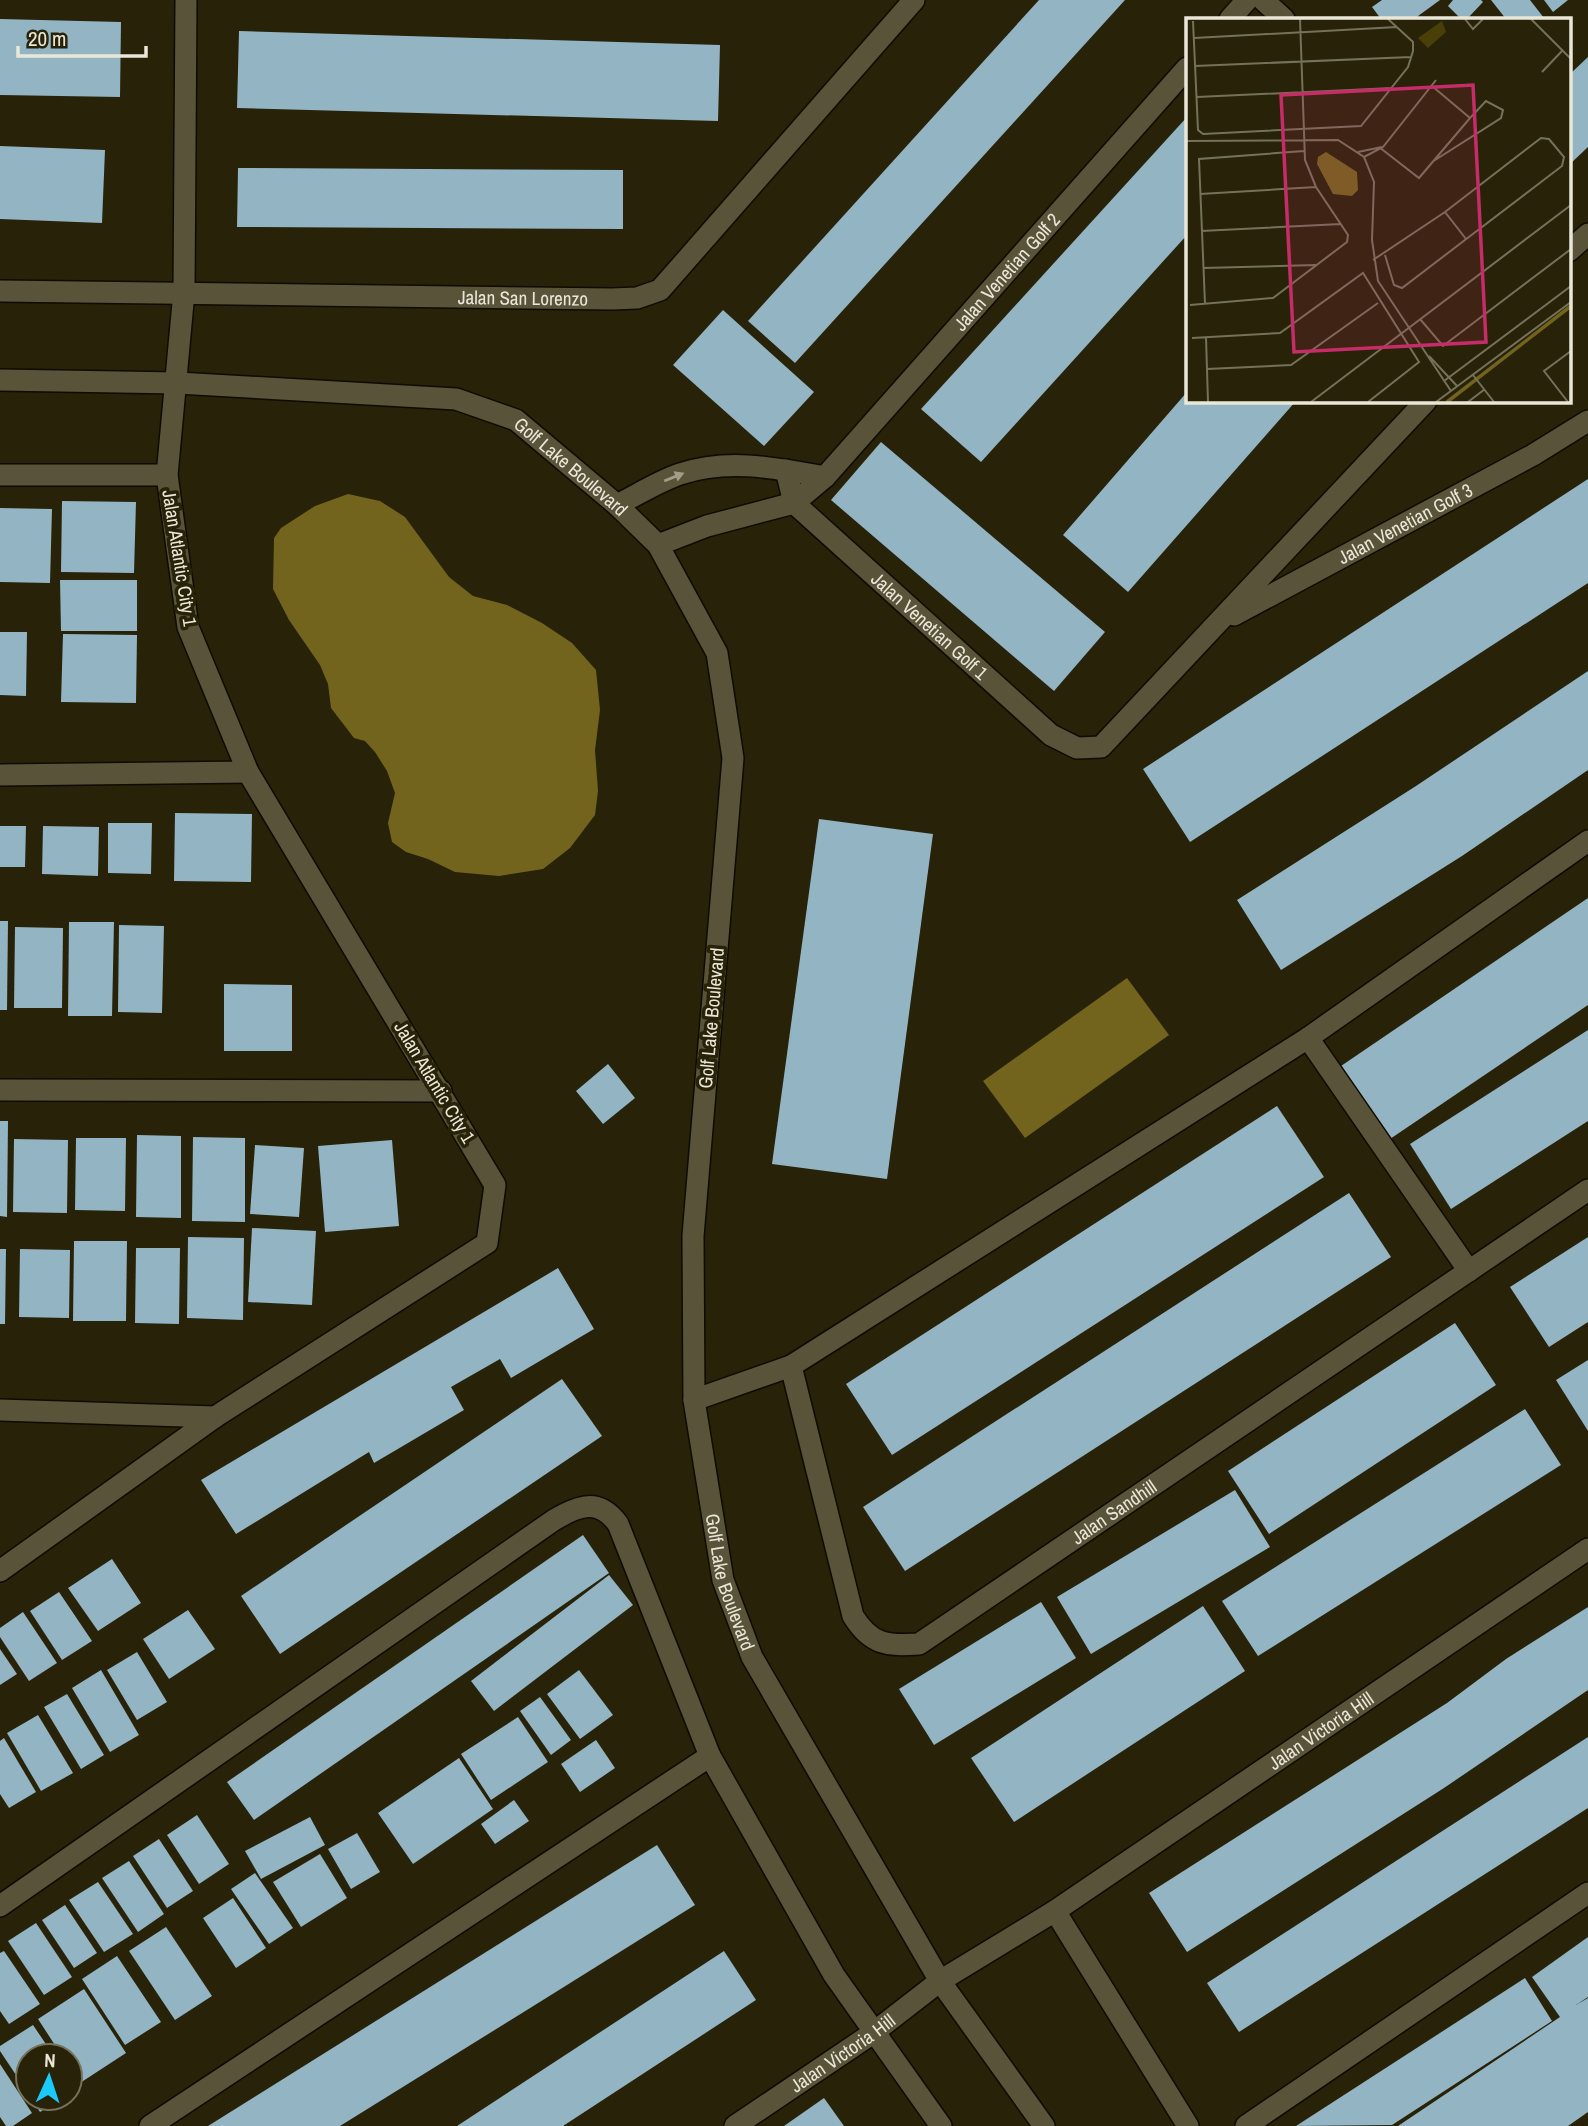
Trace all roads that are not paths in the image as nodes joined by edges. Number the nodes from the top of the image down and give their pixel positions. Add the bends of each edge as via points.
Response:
1 (186, 0) edge
2 (914, 0) edge
3 (1247, 0) edge
4 (1263, 0) edge
5 (1231, 18) edge
6 (1283, 18) edge
7 (1186, 69) edge
8 (1588, 234) edge
9 (1570, 250) edge
10 (0, 291) edge
11 (184, 292) junction
12 (0, 380) edge
13 (178, 383) junction
14 (1425, 402) edge
15 (1588, 421) edge
16 (786, 470) junction
17 (0, 475) edge
18 (167, 475) junction
19 (825, 477) junction
20 (794, 503) junction
21 (617, 505) junction
22 (658, 545) junction
23 (1219, 623) junction
24 (1101, 747) joint
25 (248, 772) junction
26 (0, 775) edge
27 (1588, 841) edge
28 (1308, 1038) junction
29 (0, 1090) edge
30 (441, 1091) junction
31 (1588, 1190) edge
32 (1469, 1272) junction
33 (792, 1366) junction
34 (694, 1400) junction
35 (0, 1410) edge
36 (215, 1417) junction
37 (1588, 1549) edge
38 (0, 1570) edge
39 (710, 1756) junction
40 (1588, 1894) edge
41 (0, 1906) edge
42 (1055, 1911) junction
43 (940, 1982) junction
44 (873, 2033) junction
45 (150, 2126) edge
46 (735, 2126) edge
47 (941, 2126) edge
48 (1044, 2126) edge
49 (1188, 2126) edge
50 (1246, 2126) edge

1 - 11 street, Jalan Atlantic City 1
2 - 11 street, Jalan San Lorenzo via 651,295 627,299
3 - 5 street
4 - 6 street
7 - 19 street, Jalan Venetian Golf 2
8 - 9 street
10 - 11 street, Jalan San Lorenzo
11 - 13 street, Jalan Atlantic City 1
12 - 13 street, Golf Lake Boulevard
13 - 18 street, Jalan Atlantic City 1
13 - 21 street, Golf Lake Boulevard via 456,399 516,421
14 - 23 street, Jalan Venetian Golf 3
15 - 23 street, Jalan Venetian Golf 3
16 - 19 street
16 - 20 street
21 -> 16 street via 679,474 751,464
17 - 18 street
18 - 25 street, Jalan Atlantic City 1 via 188,627
19 - 20 street, Jalan Venetian Golf 2
20 - 22 street, Jalan Venetian Golf 2 via 707,526
20 - 24 street, Jalan Venetian Golf 1 via 1051,735 1077,748
21 - 22 street, Golf Lake Boulevard
22 - 34 street, Golf Lake Boulevard via 717,653 733,758 693,1236
23 - 24 street, Jalan Venetian Golf 3
25 - 26 street
25 - 30 street, Jalan Atlantic City 1
27 - 28 street
28 - 32 street
28 - 33 street
29 - 30 street
30 - 36 street, Jalan Atlantic City 1 via 495,1185 487,1242
31 - 32 street, Jalan Sandhill
32 - 33 street, Jalan Sandhill via 919,1644 880,1643 863,1633 853,1616
33 - 34 street
34 - 43 street, Golf Lake Boulevard via 723,1580 752,1657
35 - 36 street
36 - 38 street, Jalan Atlantic City 1
37 - 42 street, Jalan Victoria Hill
39 - 41 street via 618,1524 610,1512 584,1504 554,1520
39 - 44 street via 834,1975
39 - 45 street
40 - 50 street
42 - 43 street, Jalan Victoria Hill
42 - 49 street
43 - 44 street, Jalan Victoria Hill
43 - 48 street, Golf Lake Boulevard
44 - 46 street, Jalan Victoria Hill
44 - 47 street

